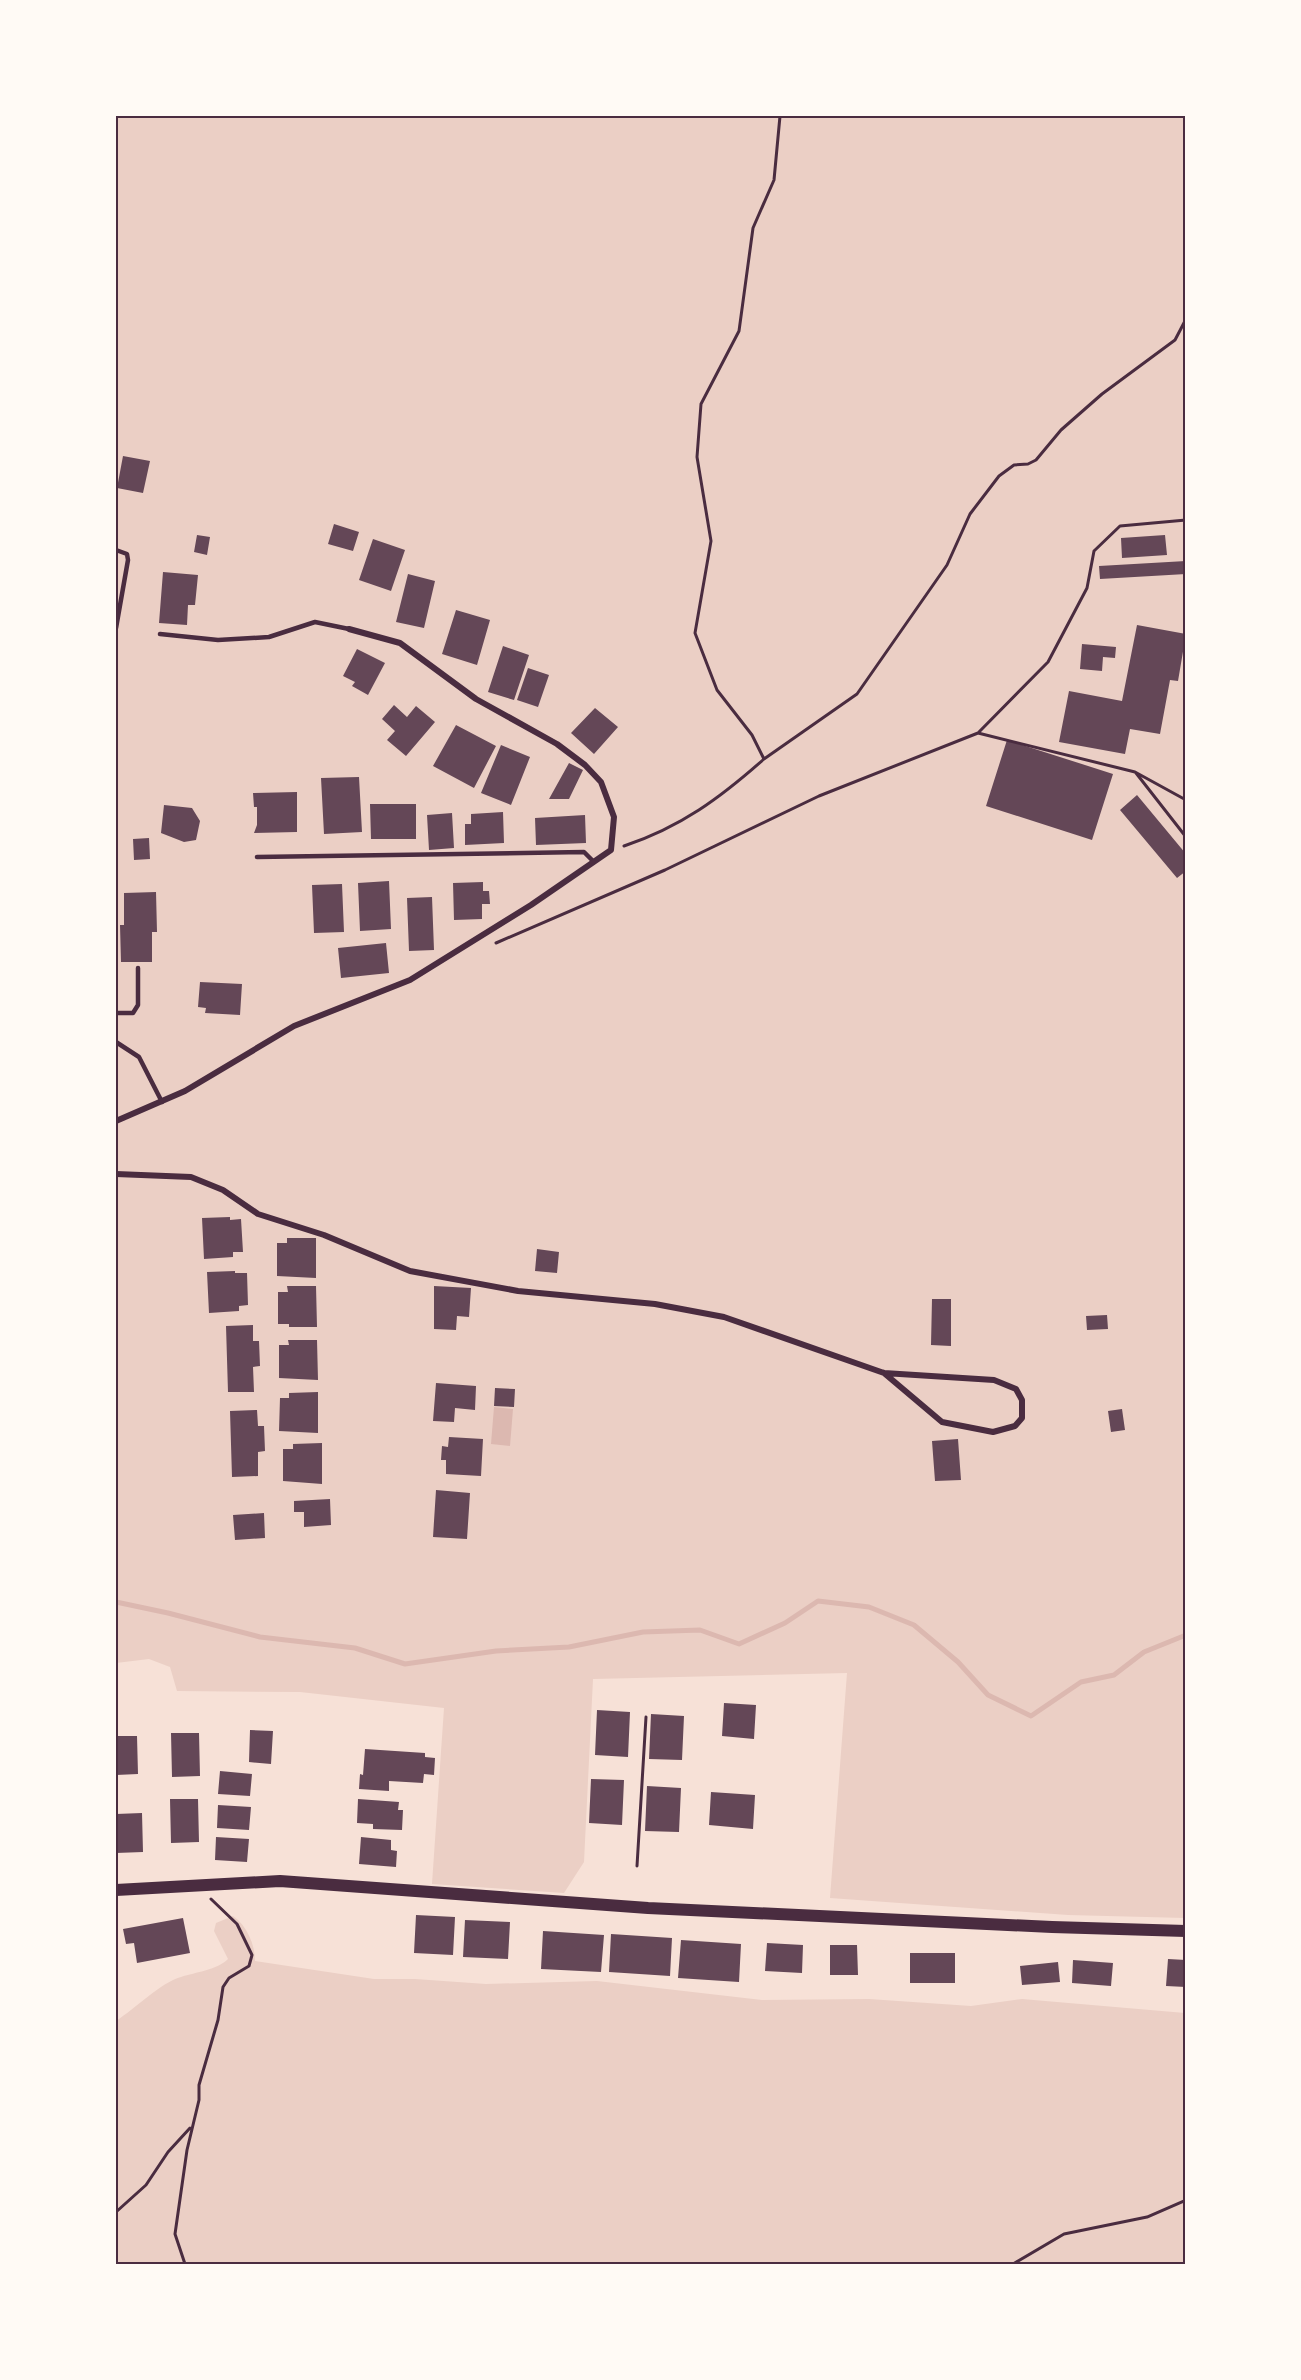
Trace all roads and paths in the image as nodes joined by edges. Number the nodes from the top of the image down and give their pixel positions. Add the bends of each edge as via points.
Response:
1 (780, 116) edge
2 (1185, 319) edge
3 (1185, 520) edge
4 (116, 550) edge
5 (116, 628) edge
6 (349, 629) joint
7 (160, 634) dead end
8 (978, 733) junction
9 (765, 759) junction
10 (1135, 772) junction
11 (1185, 800) edge
12 (1185, 837) edge
13 (611, 850) junction
14 (257, 857) dead end
15 (594, 862) junction
16 (492, 944) dead end
17 (138, 968) dead end
18 (116, 1013) edge
19 (116, 1042) edge
20 (162, 1102) junction
21 (116, 1121) edge
22 (116, 1174) edge
23 (884, 1373) junction
24 (646, 1717) dead end
25 (637, 1866) dead end
26 (194, 1885) junction
27 (116, 1890) edge
28 (1185, 1931) edge
29 (191, 2126) junction
30 (1185, 2200) edge
31 (116, 2212) edge
32 (185, 2265) edge
33 (1013, 2265) edge

1 - 9 path via 774,180 753,228 739,332 701,404 697,457 711,541 695,633 717,690 752,735
2 - 9 path via 1175,340 1102,394 1061,430 1036,460 1014,465 999,476 970,514 947,565 857,694
3 - 8 path via 1120,526 1094,551 1087,588 1048,662
4 - 5 lane via 127,554 128,560
6 - 7 lane via 315,622 269,637 218,640
6 - 13 street via 400,643 476,699 557,744 585,765 601,782 614,817
8 - 10 path
8 - 16 path via 819,796 666,870
9 - 13 path via 723,795 660,834
10 - 11 path
10 - 12 path
13 - 15 street
14 - 15 lane via 584,852
15 - 20 street via 410,980 294,1026
17 - 18 lane via 138,1005 133,1013
19 - 20 lane via 139,1057
20 - 21 street
22 - 23 street via 191,1177 223,1190 258,1214 324,1235 410,1271 518,1291 655,1304 724,1317
23 - 23 street via 994,1380 1016,1389 1022,1400 1022,1418 1015,1426 993,1432 942,1422
24 - 25 path
26 - 27 main road
26 - 28 main road via 280,1881 648,1908
26 - 29 path via 237,1924 252,1955 249,1966 223,1987
29 - 31 path via 146,2185
29 - 32 path via 175,2234
30 - 33 path via 1147,2217 1064,2234

